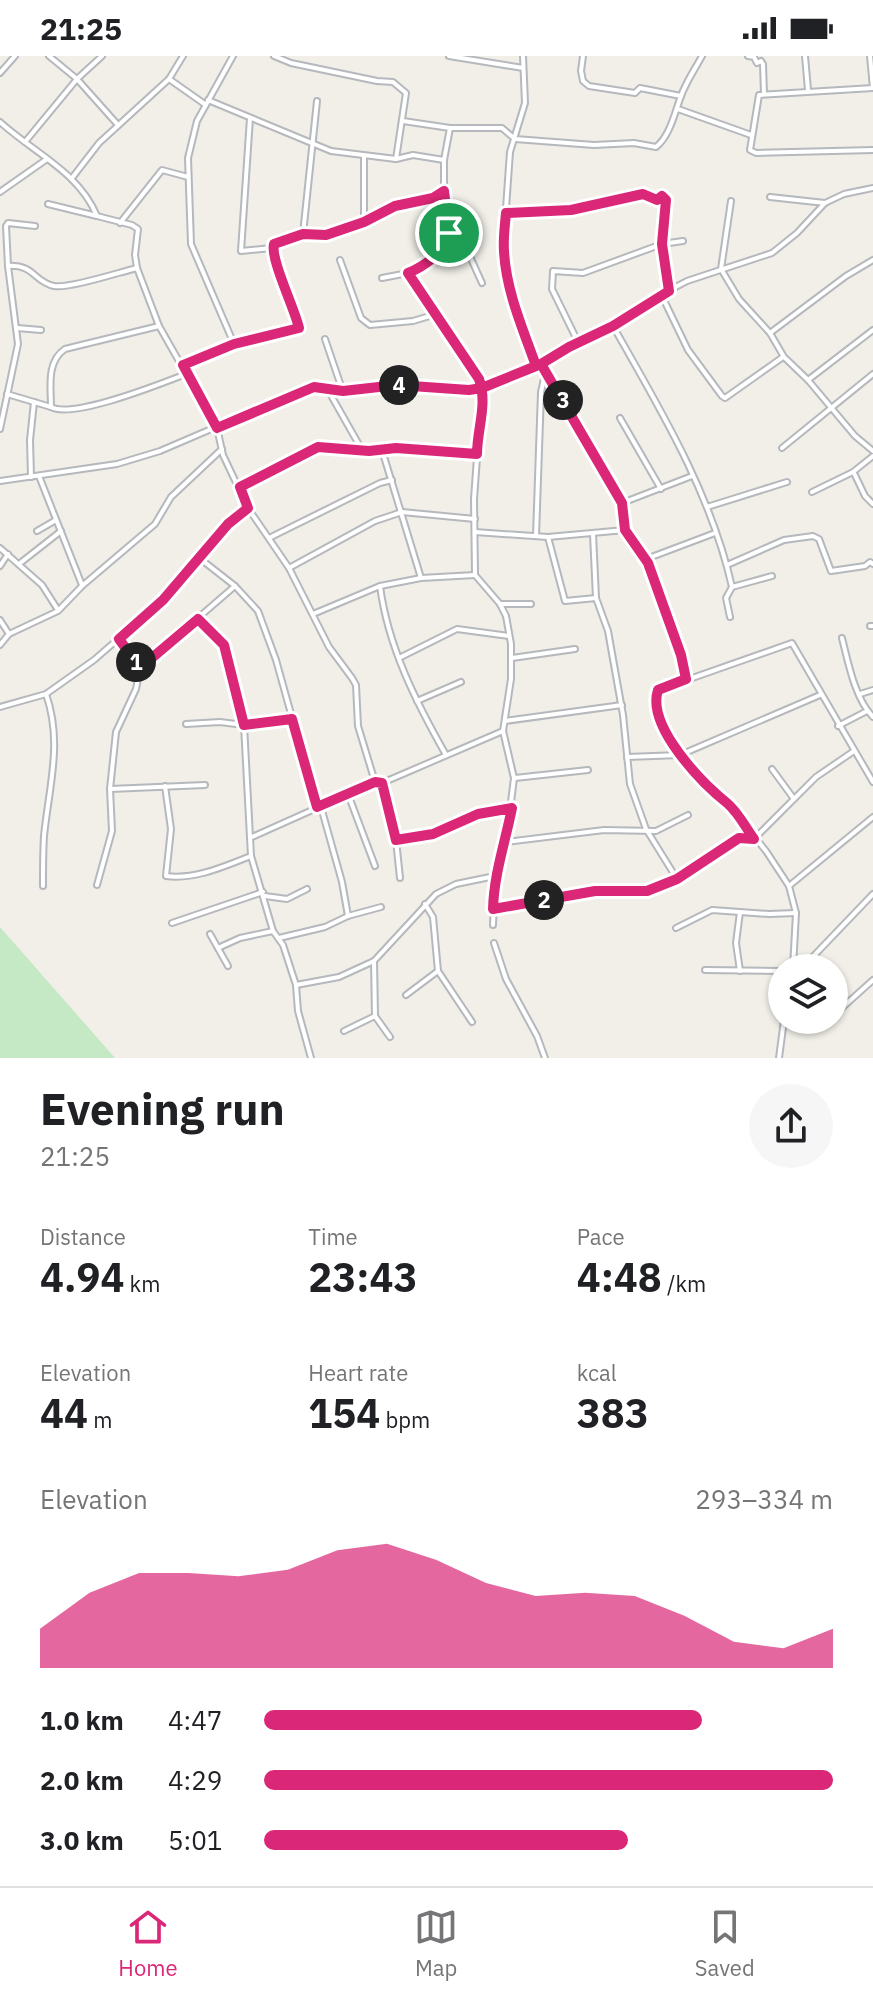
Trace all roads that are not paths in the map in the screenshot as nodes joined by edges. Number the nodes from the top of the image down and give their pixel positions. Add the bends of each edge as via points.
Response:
1 (15, 56) edge
2 (49, 56) edge
3 (102, 56) edge
4 (183, 56) edge
5 (233, 56) edge
6 (274, 56) edge
7 (449, 56) edge
8 (523, 56) edge
9 (583, 56) edge
10 (702, 56) edge
11 (748, 56) edge
12 (759, 56) edge
13 (805, 56) edge
14 (870, 56) edge
15 (757, 63) junction
16 (523, 68) junction
17 (0, 72) edge
18 (77, 79) junction
19 (169, 79) junction
20 (873, 88) edge
21 (808, 90) junction
22 (764, 94) junction
23 (681, 96) junction
24 (317, 101) dead end
25 (207, 102) junction
26 (678, 109) junction
27 (250, 118) junction
28 (403, 121) junction
29 (0, 122) edge
30 (118, 125) junction
31 (450, 128) junction
32 (751, 135) junction
33 (515, 139) junction
34 (25, 142) junction
35 (311, 144) junction
36 (873, 150) edge
37 (364, 156) junction
38 (47, 159) junction
39 (396, 159) junction
40 (444, 160) junction
41 (188, 177) junction
42 (72, 178) junction
43 (873, 188) edge
44 (444, 191) junction
45 (0, 192) edge
46 (770, 197) dead end
47 (731, 201) dead end
48 (825, 203) junction
49 (48, 204) dead end
50 (506, 213) junction
51 (97, 216) junction
52 (364, 222) junction
53 (120, 223) junction
54 (35, 226) dead end
55 (449, 233) junction
56 (303, 234) junction
57 (683, 241) dead end
58 (662, 244) junction
59 (272, 248) junction
60 (340, 260) dead end
61 (873, 260) edge
62 (8, 266) junction
63 (137, 268) junction
64 (721, 269) junction
65 (408, 273) junction
66 (382, 278) dead end
67 (482, 283) dead end
68 (669, 291) junction
69 (661, 294) junction
70 (434, 314) junction
71 (159, 326) junction
72 (613, 326) junction
73 (17, 328) junction
74 (41, 330) dead end
75 (873, 330) edge
76 (770, 333) junction
77 (325, 339) dead end
78 (578, 342) junction
79 (234, 344) junction
80 (784, 357) junction
81 (183, 365) junction
82 (538, 365) junction
83 (545, 371) junction
84 (186, 374) junction
85 (873, 374) edge
86 (808, 380) junction
87 (482, 388) junction
88 (327, 389) junction
89 (343, 391) junction
90 (7, 394) junction
91 (34, 402) junction
92 (51, 407) junction
93 (833, 408) junction
94 (620, 418) dead end
95 (217, 428) junction
96 (0, 429) edge
97 (782, 448) dead end
98 (222, 449) junction
99 (362, 450) junction
100 (382, 450) junction
101 (873, 453) edge
102 (477, 454) junction
103 (853, 472) junction
104 (39, 476) junction
105 (692, 476) junction
106 (31, 477) junction
107 (392, 480) junction
108 (0, 481) edge
109 (787, 482) dead end
110 (240, 487) junction
111 (661, 489) junction
112 (812, 492) dead end
113 (622, 503) junction
114 (873, 504) edge
115 (707, 507) junction
116 (248, 508) junction
117 (402, 512) junction
118 (475, 519) junction
119 (56, 520) junction
120 (625, 530) junction
121 (37, 531) dead end
122 (61, 531) junction
123 (475, 532) junction
124 (715, 533) junction
125 (593, 534) junction
126 (536, 536) junction
127 (548, 537) junction
128 (269, 538) junction
129 (0, 548) edge
130 (8, 554) junction
131 (198, 557) junction
132 (645, 559) junction
133 (19, 564) junction
134 (873, 564) edge
135 (727, 565) junction
136 (0, 566) edge
137 (289, 568) junction
138 (475, 575) junction
139 (772, 576) dead end
140 (421, 578) junction
141 (82, 586) junction
142 (235, 586) junction
143 (380, 586) junction
144 (732, 587) junction
145 (596, 598) junction
146 (500, 604) junction
147 (531, 604) dead end
148 (58, 611) junction
149 (313, 614) junction
150 (730, 617) dead end
151 (198, 619) junction
152 (0, 620) edge
153 (9, 634) junction
154 (509, 636) junction
155 (842, 638) dead end
156 (119, 639) junction
157 (0, 645) edge
158 (575, 649) dead end
159 (398, 658) junction
160 (512, 658) junction
161 (140, 668) junction
162 (686, 679) junction
163 (461, 682) dead end
164 (873, 690) edge
165 (46, 694) junction
166 (860, 694) junction
167 (820, 695) junction
168 (417, 701) junction
169 (622, 705) junction
170 (0, 707) edge
171 (867, 711) junction
172 (873, 717) edge
173 (292, 719) junction
174 (505, 721) junction
175 (186, 724) dead end
176 (244, 725) junction
177 (838, 726) junction
178 (503, 731) junction
179 (854, 751) junction
180 (446, 755) junction
181 (680, 755) junction
182 (626, 757) junction
183 (772, 769) dead end
184 (588, 770) dead end
185 (514, 778) junction
186 (375, 782) junction
187 (873, 782) edge
188 (382, 783) junction
189 (205, 785) dead end
190 (165, 786) junction
191 (110, 789) junction
192 (348, 794) junction
193 (794, 799) junction
194 (319, 807) junction
195 (512, 808) junction
196 (688, 815) dead end
197 (873, 817) edge
198 (646, 829) junction
199 (251, 837) junction
200 (754, 839) junction
201 (396, 840) junction
202 (506, 842) junction
203 (251, 856) junction
204 (375, 866) dead end
205 (495, 876) junction
206 (400, 878) dead end
207 (677, 879) junction
208 (97, 885) dead end
209 (43, 886) dead end
210 (789, 886) junction
211 (307, 889) dead end
212 (264, 894) junction
213 (873, 894) edge
214 (425, 904) junction
215 (381, 907) dead end
216 (493, 909) junction
217 (740, 912) junction
218 (796, 913) junction
219 (348, 916) junction
220 (172, 923) dead end
221 (493, 925) dead end
222 (676, 928) dead end
223 (273, 931) junction
224 (210, 934) dead end
225 (279, 938) junction
226 (494, 943) dead end
227 (218, 948) junction
228 (796, 954) edge
229 (816, 954) edge
230 (374, 961) junction
231 (228, 966) dead end
232 (705, 970) dead end
233 (438, 971) junction
234 (740, 971) junction
235 (768, 971) edge
236 (873, 980) edge
237 (296, 985) junction
238 (406, 995) dead end
239 (848, 1002) edge
240 (375, 1016) junction
241 (472, 1022) dead end
242 (344, 1031) dead end
243 (782, 1034) edge
244 (390, 1037) dead end
245 (311, 1058) edge
246 (545, 1058) edge
247 (779, 1058) edge

1 - 17 street
2 - 18 street
3 - 18 street
4 - 19 street
5 - 25 street
6 - 28 street via 393,82 406,93
7 - 16 street
8 - 16 street
9 - 23 street via 583,81 589,86 635,93 649,88
10 - 23 street
11 - 15 street
12 - 15 street
13 - 21 street
14 - 20 street
15 - 22 street via 763,64
16 - 33 street via 525,103
18 - 30 street
18 - 34 street
19 - 25 street
19 - 30 street
20 - 21 street
21 - 22 street
22 - 32 street via 757,97
23 - 26 street
24 - 35 street
25 - 27 street
25 - 41 street via 188,148
26 - 32 street
26 - 33 street via 656,147
27 - 35 street
27 - 59 street via 241,251
28 - 31 street
28 - 39 street
29 - 34 street
30 - 42 street
31 - 33 street via 502,128
31 - 40 street
32 - 36 street via 750,150 756,153
33 - 50 street
34 - 38 street
35 - 37 street
35 - 56 street
37 - 39 street
37 - 52 street
38 - 42 street
38 - 45 street
39 - 40 street via 413,155
40 - 44 street
41 - 53 street via 162,170
41 - 79 street via 191,244
42 - 51 street
43 - 48 street
44 - 52 street
44 - 55 street
46 - 48 street
47 - 64 street
48 - 64 street via 772,253
49 - 51 street
50 - 58 street via 571,210 643,194 657,200 662,196 668,204
50 - 82 street via 506,272
51 - 53 street
52 - 56 street via 326,235
53 - 63 street via 138,229
54 - 62 street via 8,223
55 - 65 street via 441,250
55 - 67 street via 461,238
56 - 59 street
57 - 58 street
58 - 68 street
58 - 78 street via 583,273 553,271 552,289
59 - 79 street via 299,328
60 - 70 street via 361,318 370,325
61 - 76 street
62 - 63 street via 22,266 61,286
62 - 73 street
63 - 71 street
64 - 68 street
64 - 76 street
65 - 66 street
65 - 70 street
68 - 69 street
69 - 72 street
69 - 80 street via 688,350 725,398
70 - 87 street
71 - 81 street
71 - 92 street via 59,353 51,368
72 - 78 street
72 - 105 street
73 - 74 street
73 - 90 street
75 - 86 street
76 - 80 street
77 - 89 street
78 - 82 street
79 - 81 street
80 - 86 street
81 - 84 street
82 - 83 street
82 - 87 street
83 - 113 street
83 - 126 street
84 - 92 street via 76,409
84 - 95 street
85 - 93 street
86 - 93 street
87 - 89 street via 385,385
87 - 102 street
88 - 89 street
88 - 95 street via 307,388
88 - 99 street
90 - 91 street
90 - 96 street
91 - 92 street
91 - 106 street
93 - 97 street
93 - 101 street
94 - 111 street
95 - 98 street
95 - 104 street via 117,464
98 - 110 street
98 - 141 street via 171,497 155,524
99 - 100 street
99 - 110 street via 318,447
100 - 102 street
100 - 107 street
101 - 103 street
102 - 118 street
103 - 112 street
103 - 114 street
104 - 106 street
104 - 119 street
105 - 111 street
105 - 115 street
106 - 108 street
107 - 117 street
107 - 128 street
109 - 115 street
110 - 116 street
111 - 113 street
113 - 120 street
115 - 124 street
116 - 128 street
116 - 131 street
117 - 118 street
117 - 137 street
117 - 140 street
118 - 123 street
119 - 121 street
119 - 122 street
120 - 125 street
120 - 132 street
122 - 133 street
122 - 141 street
123 - 126 street
123 - 138 street
124 - 132 street
124 - 135 street
125 - 127 street
125 - 145 street
126 - 127 street
127 - 145 street via 565,601
128 - 137 street
129 - 130 street
130 - 133 street
130 - 136 street
131 - 142 street
131 - 156 street via 163,600
132 - 162 street
133 - 148 street via 42,585
134 - 135 street via 831,571 819,539 810,536 784,540
135 - 144 street
137 - 149 street
138 - 140 street
138 - 146 street
139 - 144 street
140 - 143 street
141 - 148 street
142 - 151 street
142 - 173 street via 261,618
143 - 149 street
143 - 159 street
144 - 150 street via 726,598
145 - 169 street
146 - 147 street
146 - 154 street
148 - 153 street
149 - 186 street via 356,685 358,726
151 - 161 street
151 - 176 street via 224,645
152 - 153 street
153 - 157 street
154 - 159 street via 457,629
154 - 160 street
155 - 166 street
156 - 161 street
156 - 165 street
158 - 160 street
159 - 168 street
160 - 174 street
161 - 191 street via 116,732
162 - 167 street via 792,643
162 - 181 street via 656,694 659,716
163 - 168 street
164 - 166 street
165 - 170 street
165 - 209 street via 56,737
166 - 171 street
167 - 177 street
167 - 181 street
168 - 180 street
169 - 174 street
169 - 182 street
171 - 172 street
171 - 177 street
173 - 176 street
173 - 194 street
174 - 178 street
175 - 176 street
176 - 199 street
177 - 179 street
178 - 180 street
178 - 185 street
179 - 187 street
179 - 193 street
180 - 188 street
181 - 182 street
181 - 200 street
182 - 198 street
183 - 193 street
184 - 185 street
185 - 195 street
186 - 188 street
186 - 192 street
188 - 201 street
189 - 190 street
190 - 191 street
190 - 203 street via 171,829 166,876 182,877
191 - 208 street via 112,831
192 - 194 street
192 - 204 street
193 - 200 street
194 - 199 street
194 - 219 street
195 - 201 street via 478,814 433,834
195 - 202 street
196 - 198 street via 656,831
197 - 210 street
198 - 202 street
198 - 207 street
199 - 203 street
200 - 207 street via 739,838
200 - 210 street
201 - 206 street
202 - 205 street
203 - 212 street
205 - 214 street via 456,884
205 - 216 street
207 - 216 street via 647,891 595,891
210 - 218 street
211 - 212 street via 287,899
212 - 220 street
212 - 223 street
213 - 229 street
214 - 230 street
214 - 233 street via 433,917
215 - 219 street
216 - 221 street
217 - 218 street
217 - 222 street via 712,910
217 - 234 street
218 - 228 street
219 - 225 street
223 - 225 street
223 - 227 street
224 - 227 street
225 - 237 street
226 - 246 street
227 - 231 street
230 - 237 street via 339,977
230 - 240 street
232 - 234 street
233 - 238 street
233 - 241 street
234 - 235 street
236 - 239 street
237 - 245 street
240 - 242 street
240 - 244 street
243 - 247 street

